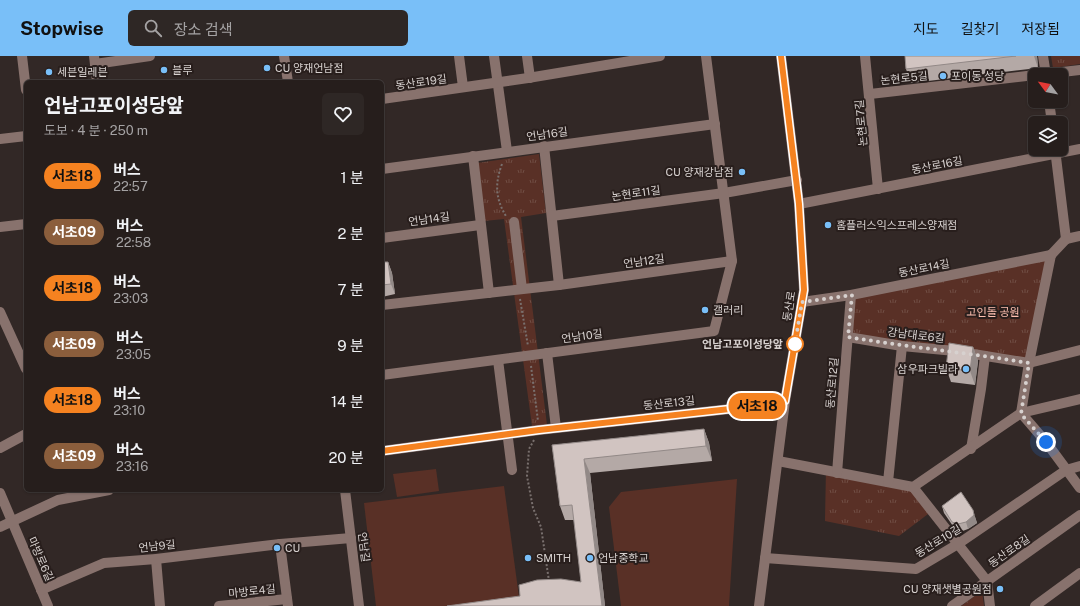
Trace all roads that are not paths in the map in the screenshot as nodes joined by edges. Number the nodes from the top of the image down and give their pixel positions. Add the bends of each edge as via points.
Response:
1 (22, 56) edge
2 (150, 56) edge
3 (284, 56) edge
4 (459, 56) edge
5 (494, 56) edge
6 (528, 56) edge
7 (660, 56) edge
8 (706, 56) edge
9 (781, 56) edge
10 (865, 56) edge
11 (1043, 56) edge
12 (94, 60) edge
13 (1042, 68) edge
14 (1080, 70) edge
15 (1068, 72) edge
16 (1028, 76) edge
17 (530, 78) junction
18 (25, 80) edge
19 (97, 80) edge
20 (288, 80) edge
21 (499, 82) junction
22 (463, 87) junction
23 (870, 94) junction
24 (384, 99) edge
25 (715, 124) junction
26 (24, 136) edge
27 (0, 139) edge
28 (544, 146) junction
29 (1080, 150) edge
30 (507, 151) junction
31 (1068, 151) edge
32 (472, 156) junction
33 (1036, 156) edge
34 (1056, 156) edge
35 (384, 168) edge
36 (797, 180) junction
37 (878, 189) junction
38 (724, 193) junction
39 (799, 204) junction
40 (552, 216) junction
41 (514, 222) dead end
42 (24, 224) edge
43 (480, 225) junction
44 (0, 227) edge
45 (1080, 236) edge
46 (384, 238) edge
47 (1066, 239) junction
48 (1051, 255) junction
49 (732, 261) junction
50 (559, 285) junction
51 (522, 289) junction
52 (489, 293) junction
53 (852, 295) junction
54 (802, 302) junction
55 (384, 305) edge
56 (0, 312) edge
57 (848, 337) junction
58 (902, 346) junction
59 (1080, 350) edge
60 (547, 353) junction
61 (23, 355) edge
62 (985, 356) junction
63 (498, 360) junction
64 (1029, 363) junction
65 (384, 375) edge
66 (1080, 399) edge
67 (785, 401) junction
68 (1021, 414) junction
69 (556, 428) junction
70 (508, 434) junction
71 (24, 435) edge
72 (0, 448) edge
73 (971, 449) junction
74 (384, 451) edge
75 (778, 461) junction
76 (1080, 466) edge
77 (512, 470) dead end
78 (1066, 470) junction
79 (837, 472) junction
80 (888, 482) junction
81 (913, 487) junction
82 (1080, 488) edge
83 (99, 492) edge
84 (345, 492) edge
85 (0, 493) edge
86 (1080, 515) edge
87 (11, 522) junction
88 (0, 527) edge
89 (351, 538) junction
90 (280, 544) junction
91 (958, 544) junction
92 (765, 558) junction
93 (156, 559) junction
94 (1080, 573) edge
95 (987, 581) junction
96 (41, 590) junction
97 (288, 602) edge
98 (48, 606) edge
99 (160, 606) edge
100 (219, 606) edge
101 (359, 606) edge
102 (759, 606) edge
103 (952, 606) edge
104 (990, 606) edge
105 (1035, 606) edge

1 - 18 street
2 - 12 street
3 - 20 street
4 - 22 street, 동산로19길
5 - 21 street
6 - 17 street
7 - 17 street, 동산로19길
8 - 25 street
9 - 36 street, 동산로
10 - 23 street, 논현로7길
11 - 13 street
12 - 19 street
14 - 15 street, 논현로5길
16 - 23 street, 논현로5길
17 - 21 street, 동산로19길
21 - 22 street, 동산로19길
21 - 30 street
22 - 24 street, 동산로19길
23 - 37 street, 논현로7길
25 - 28 street, 언남16길
25 - 38 street
26 - 27 street
28 - 30 street, 언남16길
28 - 40 street
29 - 31 street, 동산로16길
30 - 32 street, 언남16길
32 - 35 street, 언남16길
32 - 43 street
33 - 37 street, 동산로16길
34 - 47 street
36 - 38 street, 논현로11길
36 - 39 street, 동산로
37 - 39 street, 동산로16길
38 - 40 street, 논현로11길
38 - 49 street
39 - 54 street, 동산로 via 804,290
40 - 50 street
41 - 51 street
42 - 44 street
43 - 46 street, 언남14길
43 - 52 street
45 - 47 street
47 - 48 street
48 - 53 street, 동산로14길
48 - 64 street
49 - 50 street, 언남12길
49 - 60 street, 언남10길 via 714,331
50 - 51 street, 언남12길
51 - 52 street, 언남12길
52 - 55 street, 언남12길
53 - 54 street, 동산로14길
53 - 57 street, 동산로12길
54 - 67 street, 동산로
56 - 61 street
57 - 58 street, 강남대로6길
57 - 79 street, 동산로12길
58 - 62 street, 강남대로6길
58 - 80 street
59 - 64 street
60 - 63 street, 언남10길
60 - 69 street
62 - 64 street, 강남대로6길
62 - 73 street
63 - 65 street, 언남10길
63 - 70 street
64 - 68 street
66 - 68 street
67 - 69 street, 동산로13길
67 - 75 street, 동산로
68 - 73 street
68 - 78 street
69 - 70 street, 동산로13길
70 - 74 street, 동산로13길
70 - 77 street
71 - 72 street
73 - 81 street
75 - 79 street
75 - 92 street, 동산로
76 - 78 street, 동산로10길
78 - 82 street
78 - 91 street, 동산로10길
79 - 80 street
80 - 81 street
81 - 91 street
83 - 87 street via 58,500
84 - 89 street, 언남길
85 - 87 street, 마방로6길
86 - 95 street, 동산로8길
87 - 88 street
87 - 96 street, 마방로6길
89 - 90 street, 언남9길
89 - 101 street, 언남길
90 - 93 street, 언남9길
90 - 97 street
91 - 92 street, 동산로10길 via 916,569
91 - 95 street
92 - 102 street, 동산로
93 - 96 street, 언남9길 via 104,563
93 - 99 street
94 - 105 street
95 - 103 street, 동산로8길
95 - 104 street
96 - 98 street, 마방로6길
97 - 100 street, 마방로4길

